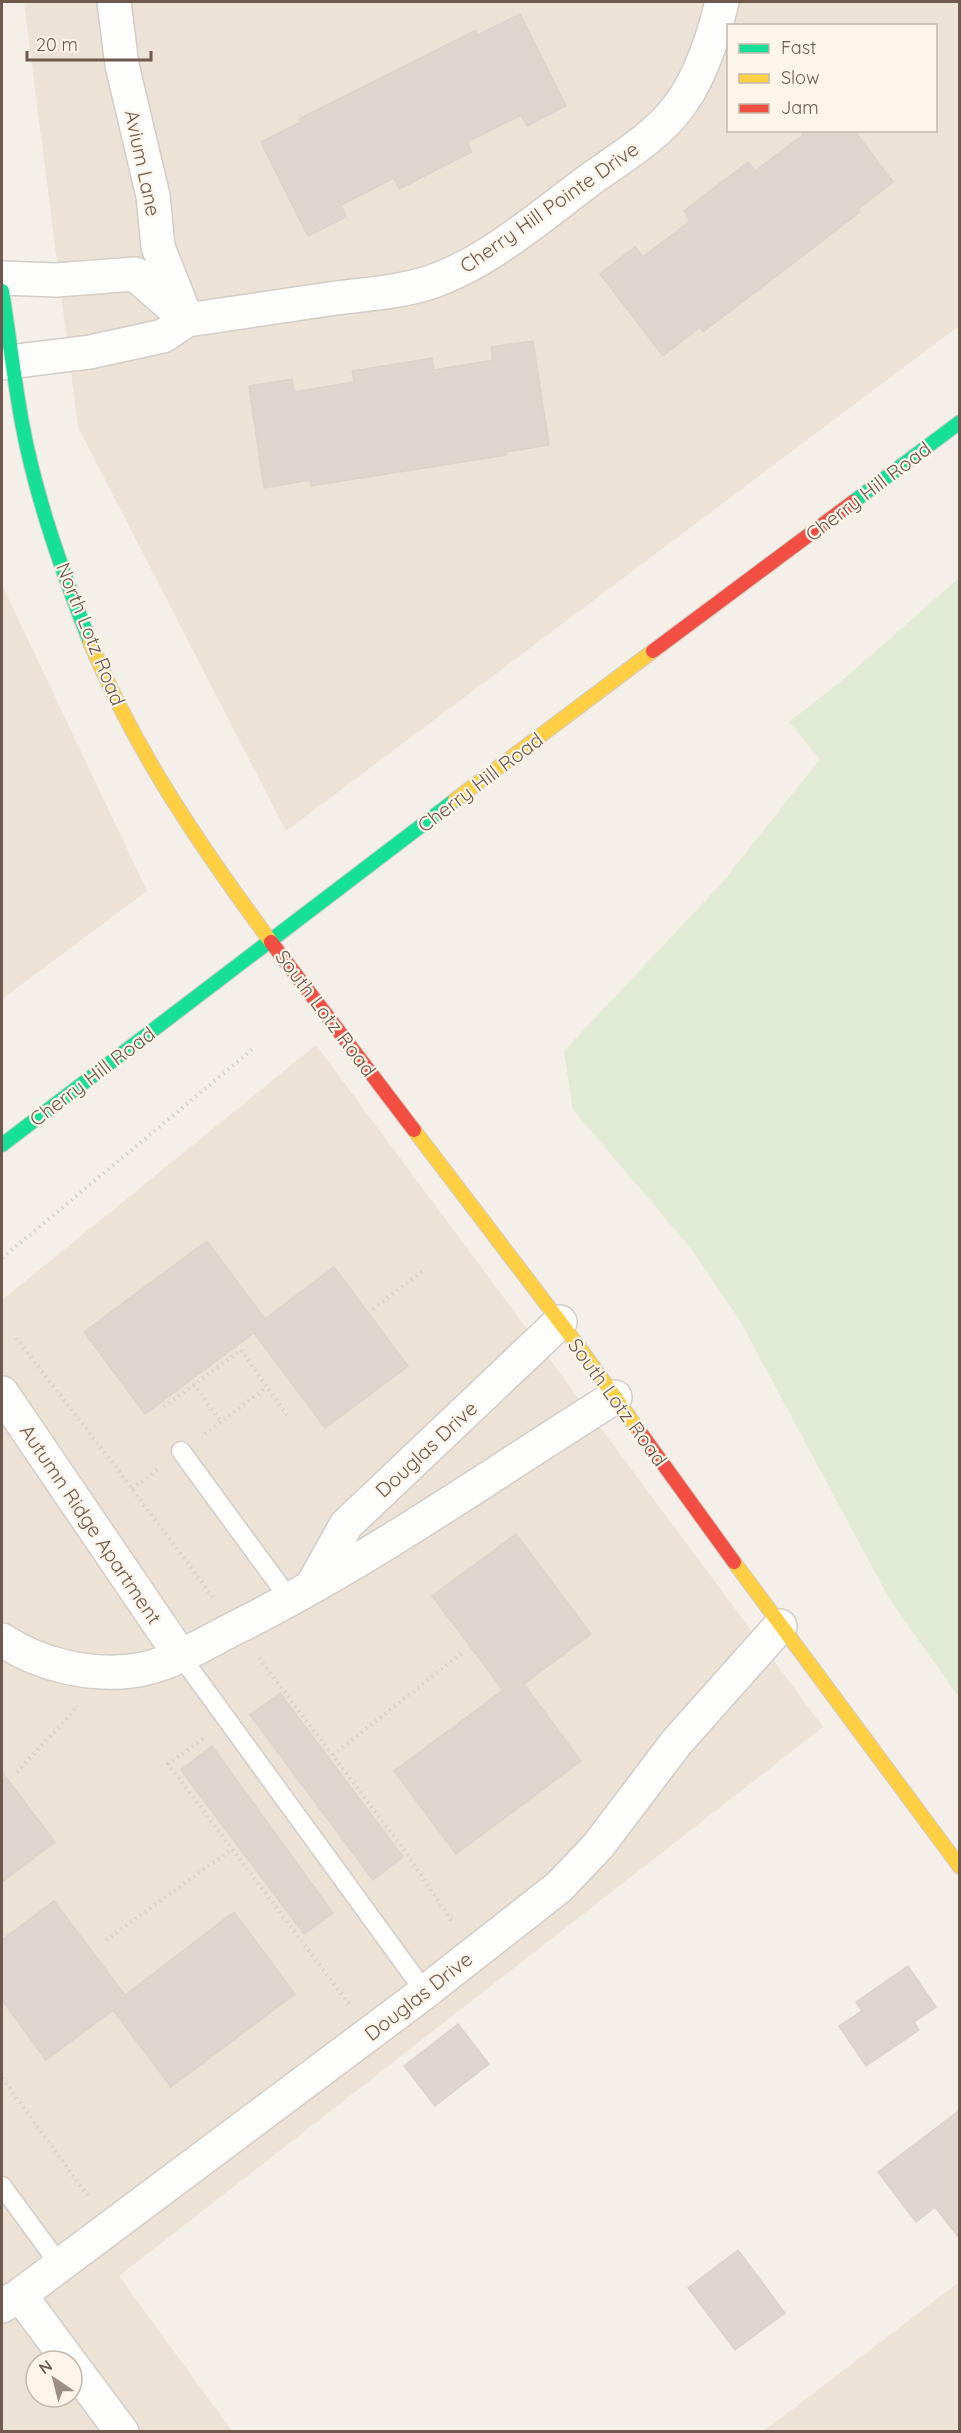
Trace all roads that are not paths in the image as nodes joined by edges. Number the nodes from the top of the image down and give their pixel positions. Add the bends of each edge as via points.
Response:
1 (114, 2) edge
2 (722, 2) edge
3 (2, 278) edge
4 (2, 291) edge
5 (187, 320) junction
6 (7, 363) edge
7 (960, 422) edge
8 (270, 941) junction
9 (2, 1145) edge
10 (560, 1322) junction
11 (2, 1392) edge
12 (615, 1397) junction
13 (181, 1451) dead end
14 (300, 1595) junction
15 (780, 1626) junction
16 (2, 1640) edge
17 (180, 1655) junction
18 (960, 1867) edge
19 (425, 1992) junction
20 (2, 2186) edge
21 (60, 2265) junction
22 (11, 2300) edge
23 (58, 2349) edge
24 (84, 2381) edge
25 (122, 2432) edge

1 - 5 street, Avium Lane via 122,65 153,196 158,247
2 - 5 street, Cherry Hill Pointe Drive via 716,29 696,77 676,110 645,139 479,260 429,282
3 - 5 street via 56,280 135,274
4 - 6 street, North Lotz Road
5 - 6 street, Cherry Hill Pointe Drive via 163,336 90,352
6 - 8 street, North Lotz Road via 40,499 70,592 98,661 168,795
7 - 8 street, Cherry Hill Road
8 - 9 street, Cherry Hill Road
8 - 10 street, South Lotz Road
10 - 12 street, South Lotz Road
10 - 14 street, Douglas Drive via 346,1525
11 - 17 street, Autumn Ridge Apartment
12 - 14 street
12 - 15 street, South Lotz Road
13 - 14 lane
14 - 17 street
15 - 18 street, South Lotz Road
15 - 19 street, Douglas Drive via 676,1743 598,1846 559,1887
16 - 17 street via 18,1651 57,1665 105,1672 133,1671
17 - 19 lane
19 - 21 street, Douglas Drive
20 - 21 lane
21 - 22 street, Douglas Drive
22 - 23 street
24 - 25 street

